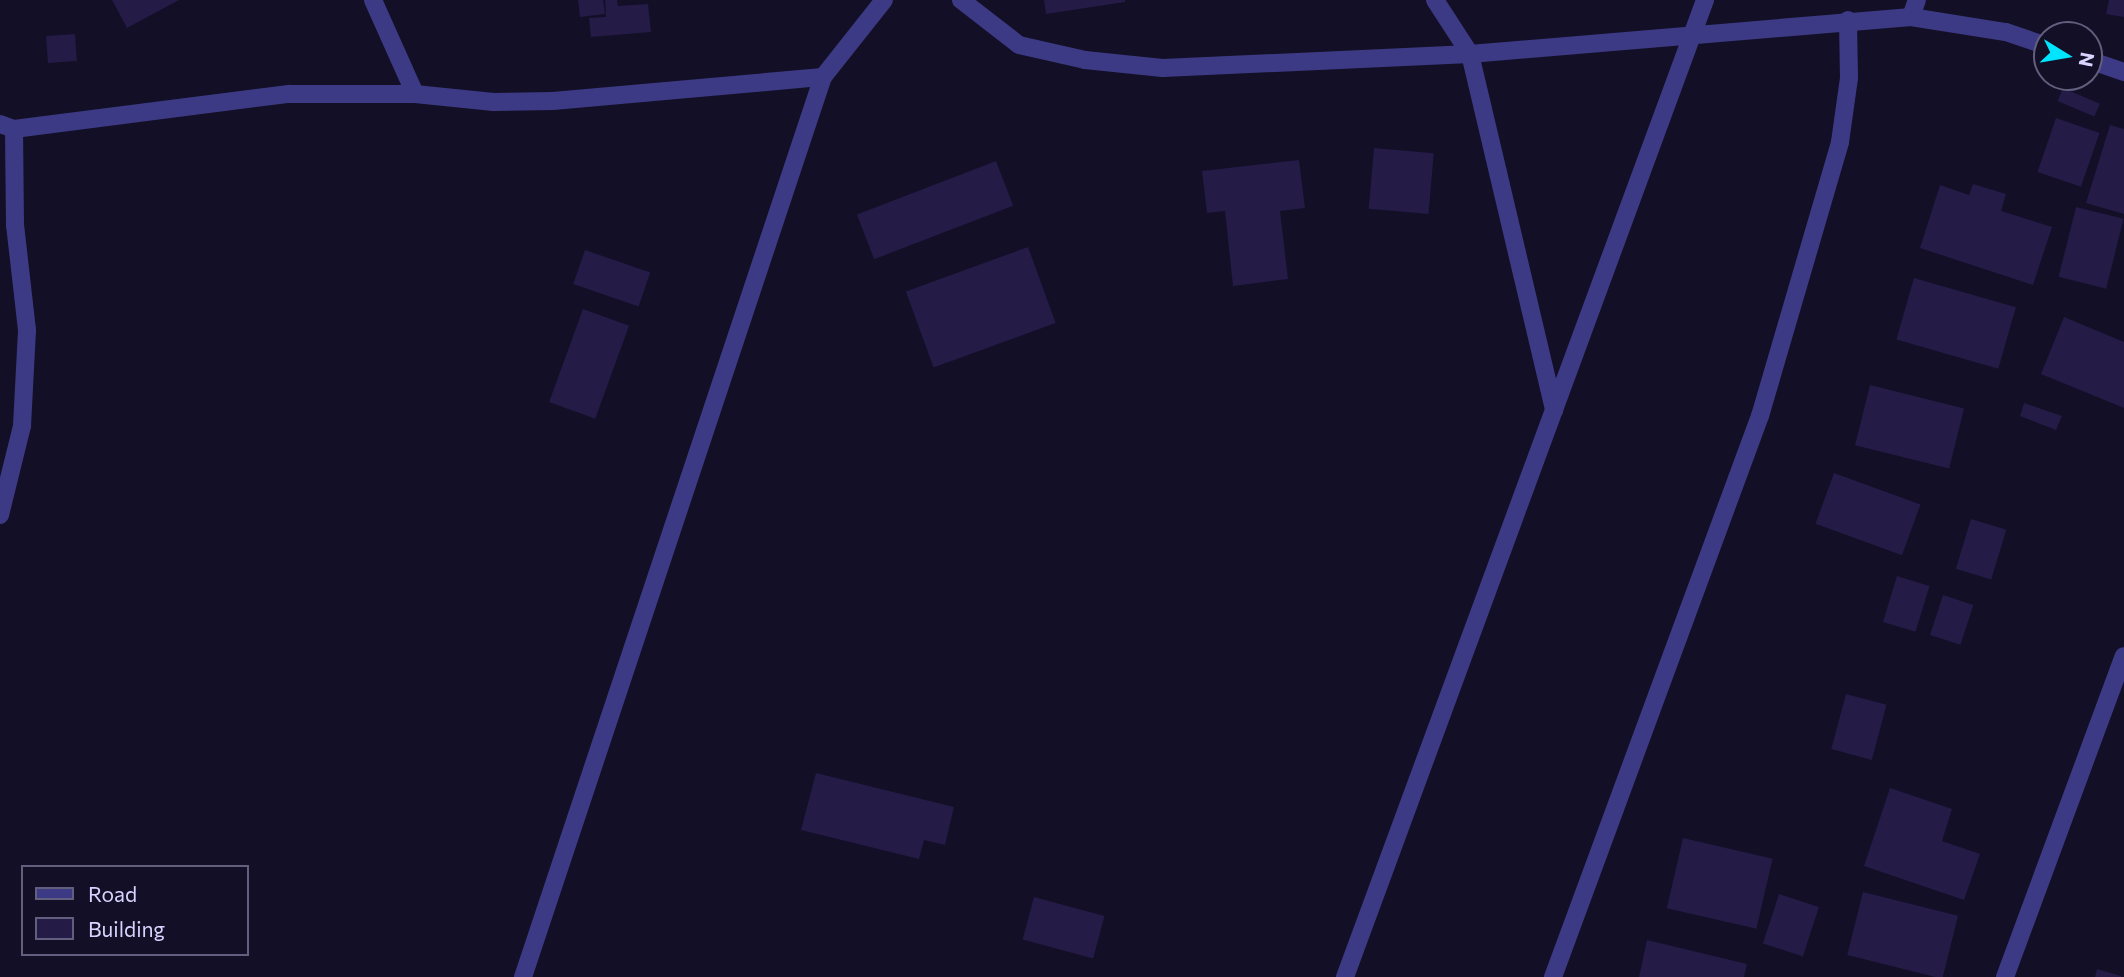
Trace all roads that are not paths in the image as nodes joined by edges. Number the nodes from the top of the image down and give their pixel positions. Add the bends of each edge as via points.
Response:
1 (373, 0) edge
2 (884, 0) edge
3 (961, 0) edge
4 (1435, 0) edge
5 (1705, 0) edge
6 (1914, 9) edge
7 (1848, 20) junction
8 (1690, 34) junction
9 (2033, 41) edge
10 (1470, 54) junction
11 (2103, 65) edge
12 (2124, 72) edge
13 (823, 78) junction
14 (415, 94) junction
15 (7, 127) edge
16 (1554, 410) junction
17 (0, 515) edge
18 (2124, 656) edge
19 (523, 977) edge
20 (1345, 977) edge
21 (1553, 977) edge
22 (2005, 977) edge

1 - 14 street
2 - 13 street
3 - 10 street via 1019,45 1085,60 1163,68
4 - 10 street
5 - 8 street
6 - 7 street
6 - 9 street
7 - 8 street
7 - 21 street via 1849,78 1840,142 1760,416
8 - 10 street
8 - 16 street
10 - 16 street
11 - 12 street
13 - 14 street via 553,101 494,102
13 - 19 street
14 - 15 street via 289,94
15 - 17 street via 27,330 22,426
16 - 20 street
18 - 22 street

